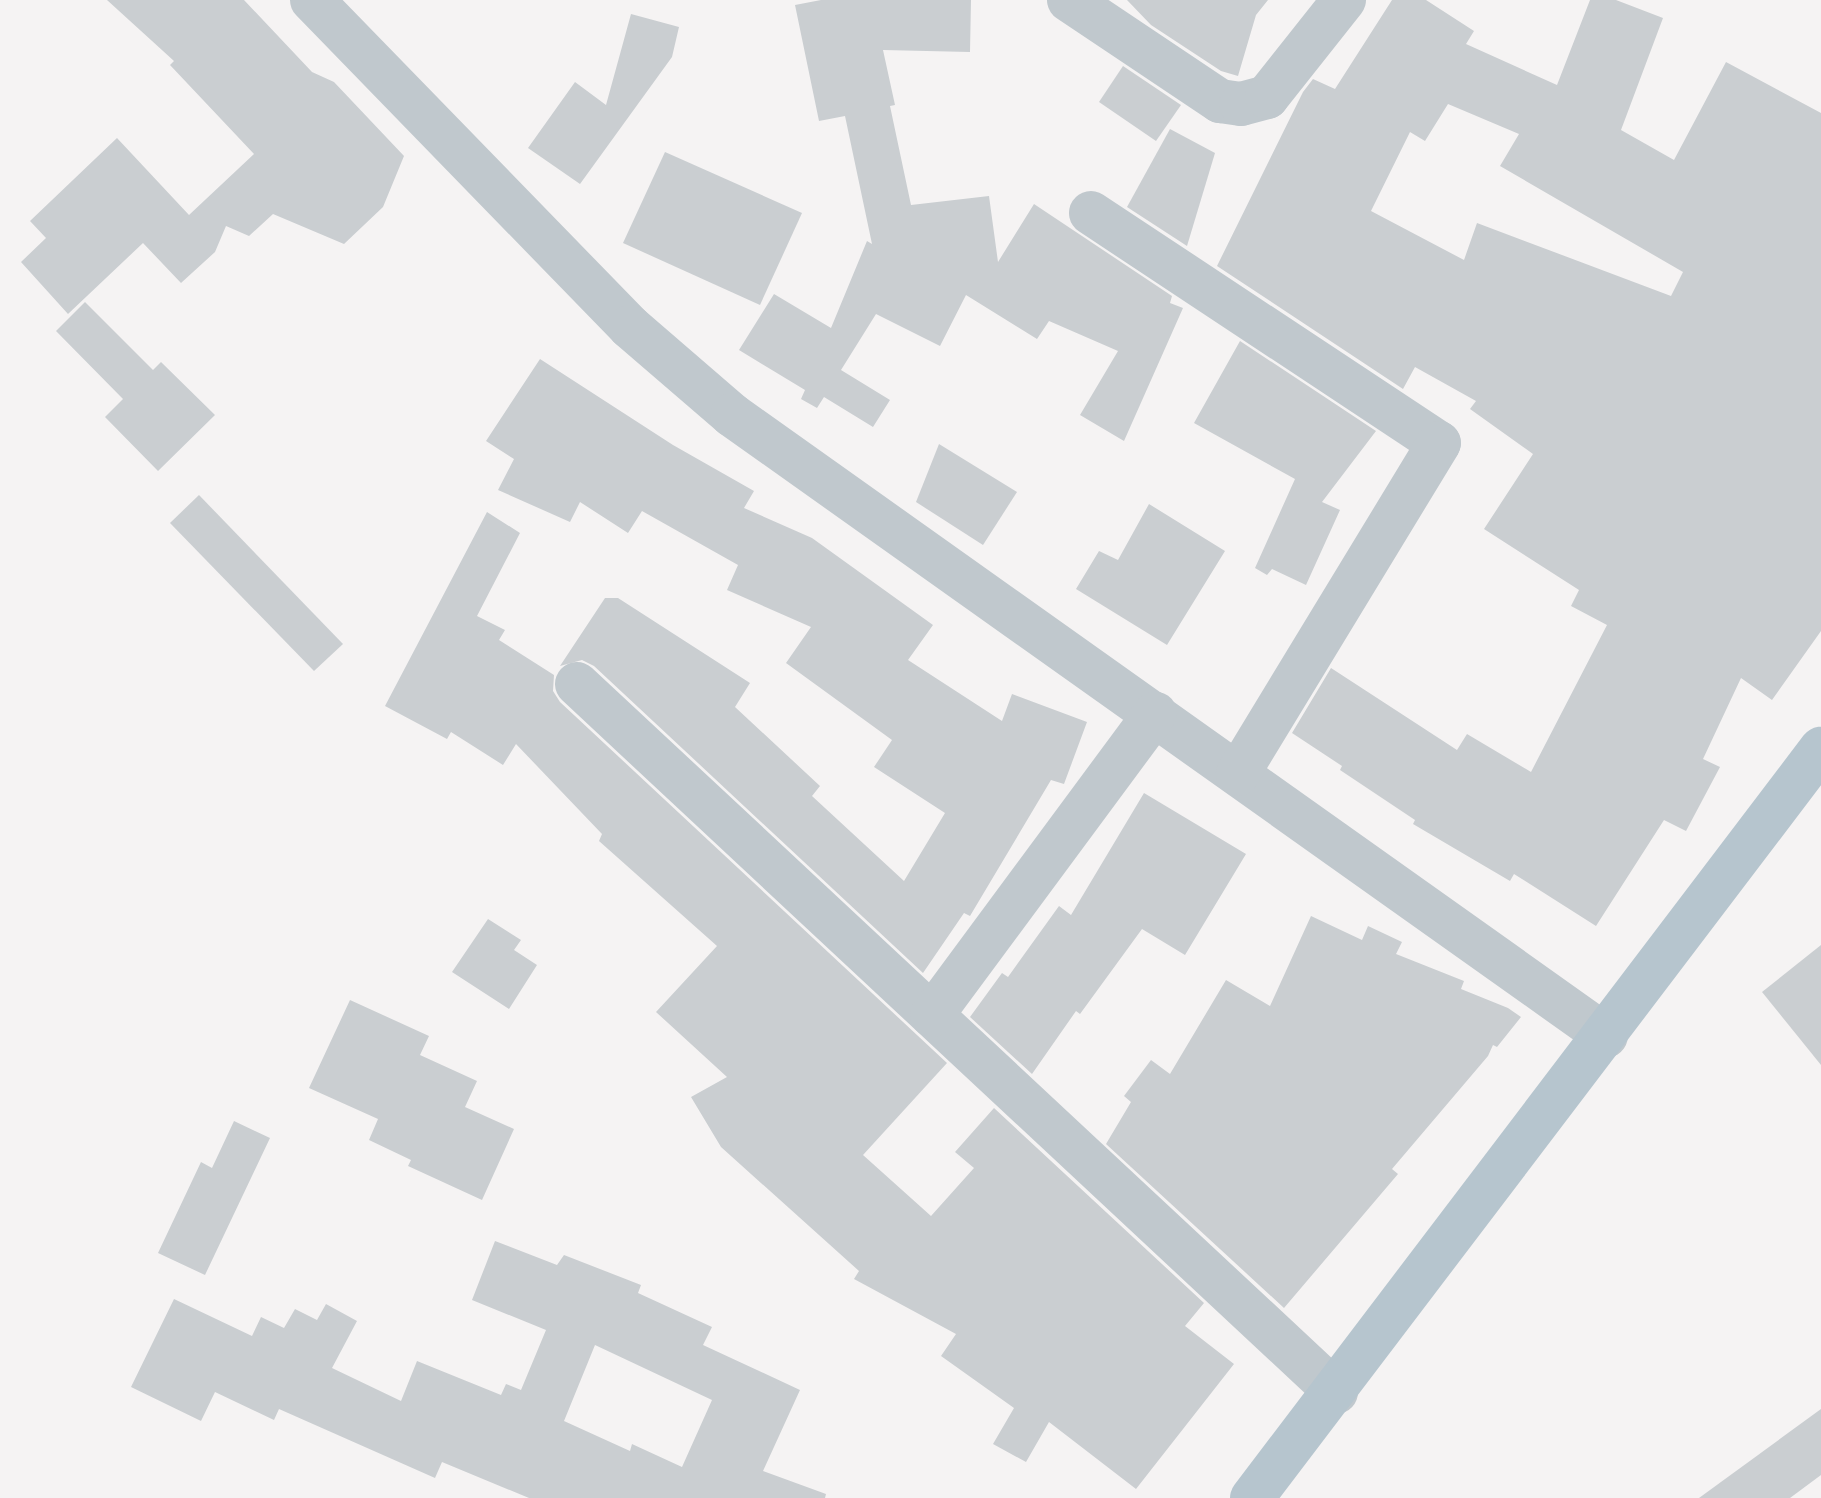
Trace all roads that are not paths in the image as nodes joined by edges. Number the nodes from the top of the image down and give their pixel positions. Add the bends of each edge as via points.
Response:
1 (312, 0) edge
2 (1069, 0) edge
3 (1344, 0) edge
4 (1091, 213) dead end
5 (577, 684) dead end
6 (1155, 714) junction
7 (1821, 749) edge
8 (1238, 774) junction
9 (932, 1015) junction
10 (1606, 1036) junction
11 (1336, 1392) junction
12 (1252, 1498) edge

1 - 6 street via 630,327 732,415
2 - 3 street via 1220,101 1241,104 1267,97
4 - 8 street via 1439,443
5 - 9 street
6 - 8 street
6 - 9 street
7 - 10 main road
8 - 10 street
9 - 11 street
10 - 11 main road
11 - 12 main road

